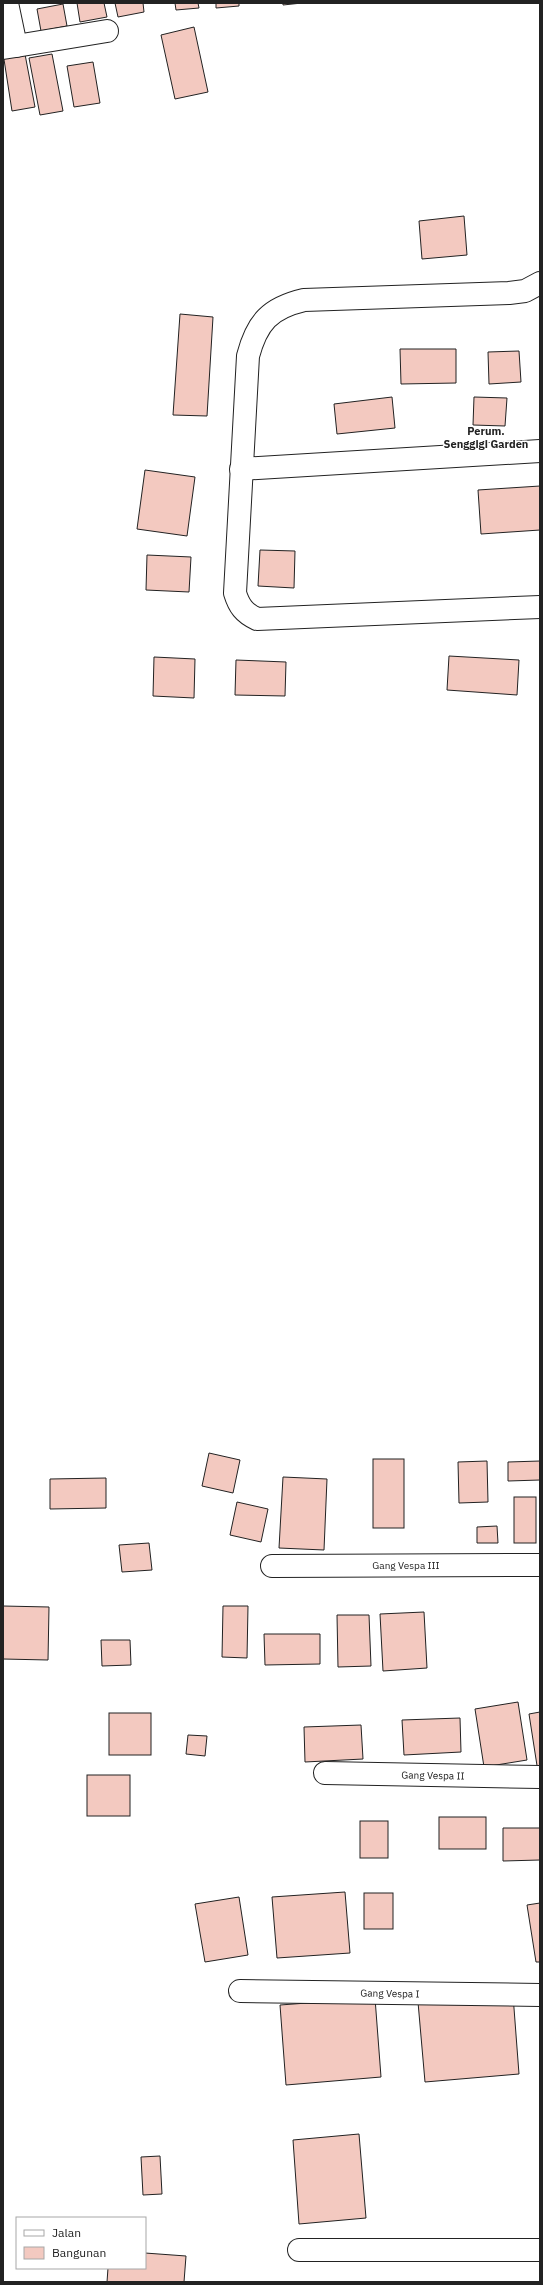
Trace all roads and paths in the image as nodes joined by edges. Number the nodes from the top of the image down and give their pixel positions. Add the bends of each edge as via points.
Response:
1 (7, 3) edge
2 (107, 31) dead end
3 (9, 47) edge
4 (540, 283) edge
5 (540, 451) edge
6 (241, 469) junction
7 (540, 607) edge
8 (540, 1565) edge
9 (272, 1566) dead end
10 (325, 1773) dead end
11 (540, 1777) edge
12 (240, 1991) dead end
13 (540, 1995) edge
14 (299, 2250) dead end
15 (540, 2250) edge

1 - 3 street
2 - 3 street
4 - 6 street via 525,291 509,293 304,300 277,309 262,321 248,356
5 - 6 street
6 - 7 street via 234,593 240,607 257,619
8 - 9 street, Gang Vespa III
10 - 11 street, Gang Vespa II
12 - 13 street, Gang Vespa I
14 - 15 street

